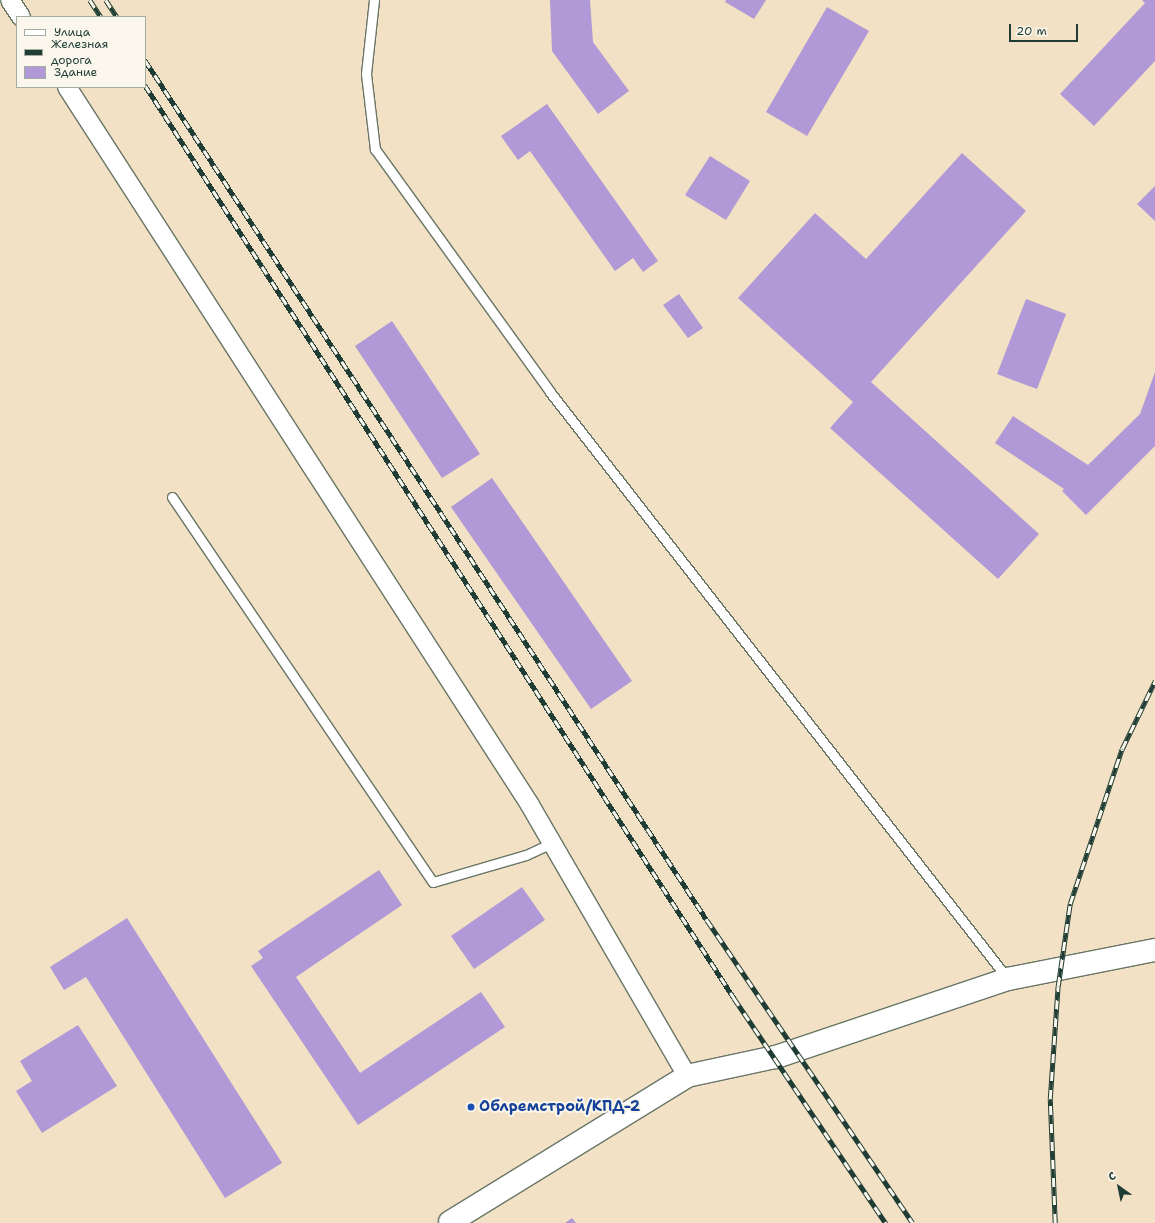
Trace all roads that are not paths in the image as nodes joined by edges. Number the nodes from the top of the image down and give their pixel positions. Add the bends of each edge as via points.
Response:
1 (10, 0) edge
2 (374, 0) edge
3 (20, 16) edge
4 (68, 88) edge
5 (172, 497) dead end
6 (554, 842) junction
7 (1155, 950) edge
8 (1008, 979) junction
9 (687, 1076) junction
10 (449, 1222) edge

1 - 3 street
2 - 8 lane via 366,74 375,149 550,392
4 - 6 street
5 - 6 lane via 433,882 526,855
6 - 9 street
7 - 8 street
8 - 9 street via 776,1057
9 - 10 street

